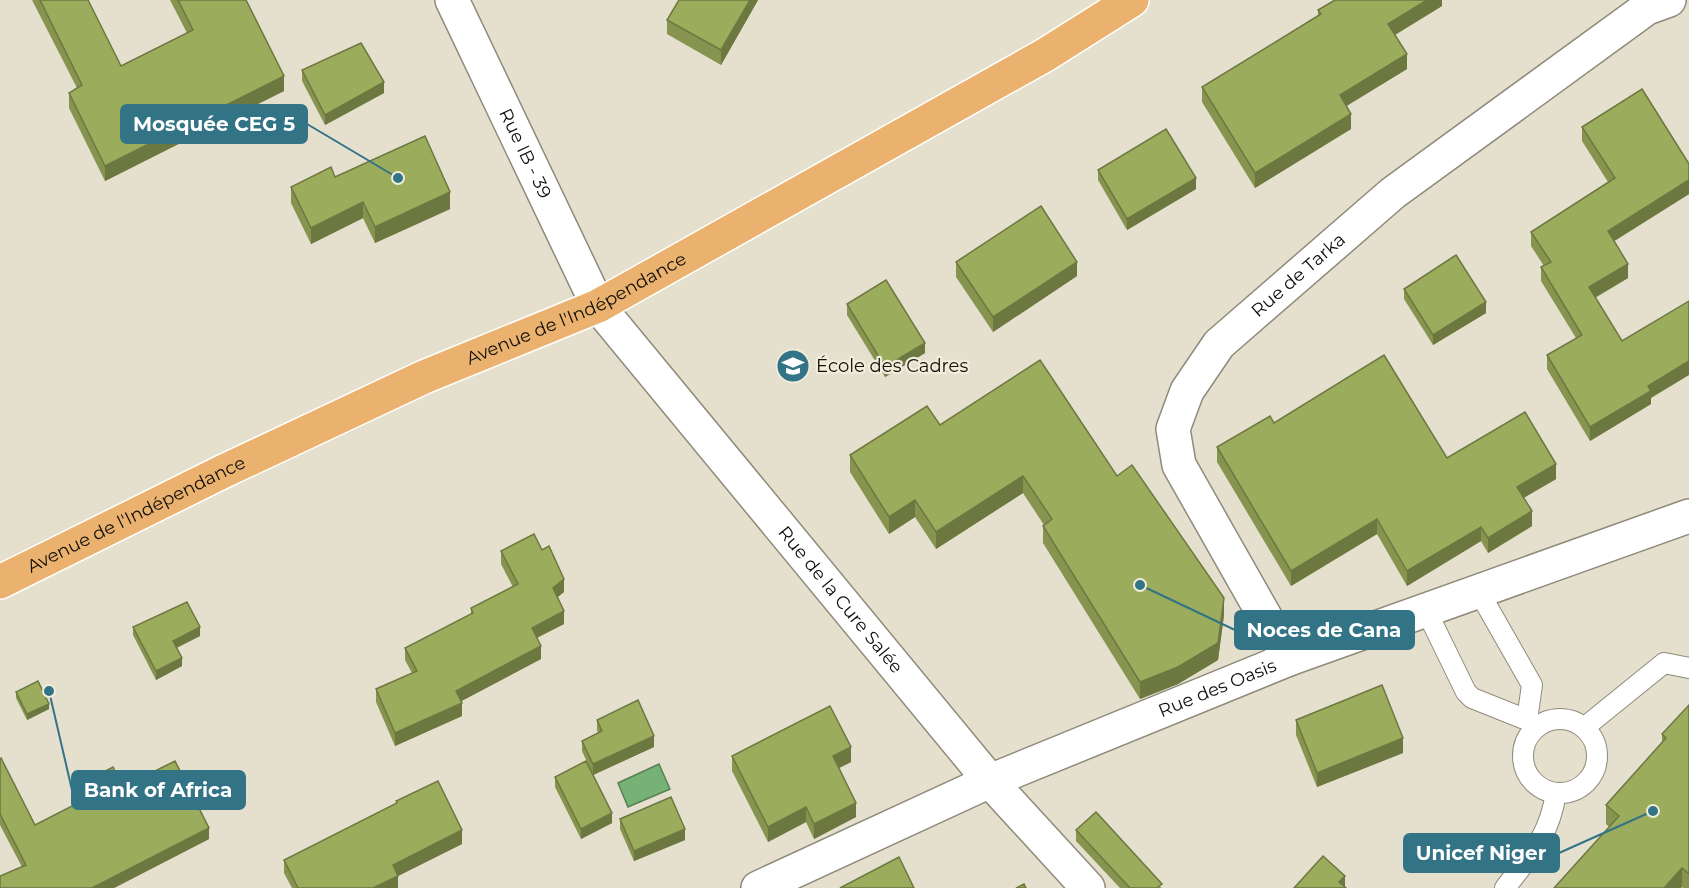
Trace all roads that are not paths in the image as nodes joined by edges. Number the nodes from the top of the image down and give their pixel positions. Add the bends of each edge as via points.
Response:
1 (452, 0) edge
2 (1132, 0) edge
3 (1669, 0) edge
4 (598, 306) junction
5 (1689, 516) edge
6 (0, 582) edge
7 (1479, 592) junction
8 (1426, 610) junction
9 (1289, 659) junction
10 (1689, 668) edge
11 (1531, 724) junction
12 (1585, 728) junction
13 (990, 781) junction
14 (1556, 793) junction
15 (758, 888) edge
16 (1088, 888) edge
17 (1505, 888) edge

1 - 4 street, Rue IB - 39
2 - 4 highway, Avenue de l'Indépendance via 1045,55
3 - 9 street, Rue de Tarka via 1647,8 1394,193 1219,344 1187,391 1173,429 1179,465
4 - 6 highway, Avenue de l'Indépendance via 424,377
4 - 13 street, Rue de la Cure Salée
5 - 7 street, Rue des Oasis
7 - 8 street, Rue des Oasis
7 - 11 lane via 1532,685
8 - 9 street, Rue des Oasis
8 - 11 lane via 1466,692
9 - 13 street, Rue des Oasis
10 - 12 lane via 1664,663
11 - 12 lane via 1557,718 1569,719
11 - 14 lane via 1522,762 1534,783
12 - 14 lane via 1596,744 1596,768 1580,788
13 - 15 street, Rue des Oasis
13 - 16 street, Rue de la Cure Salée
14 - 17 lane via 1552,820 1544,836

